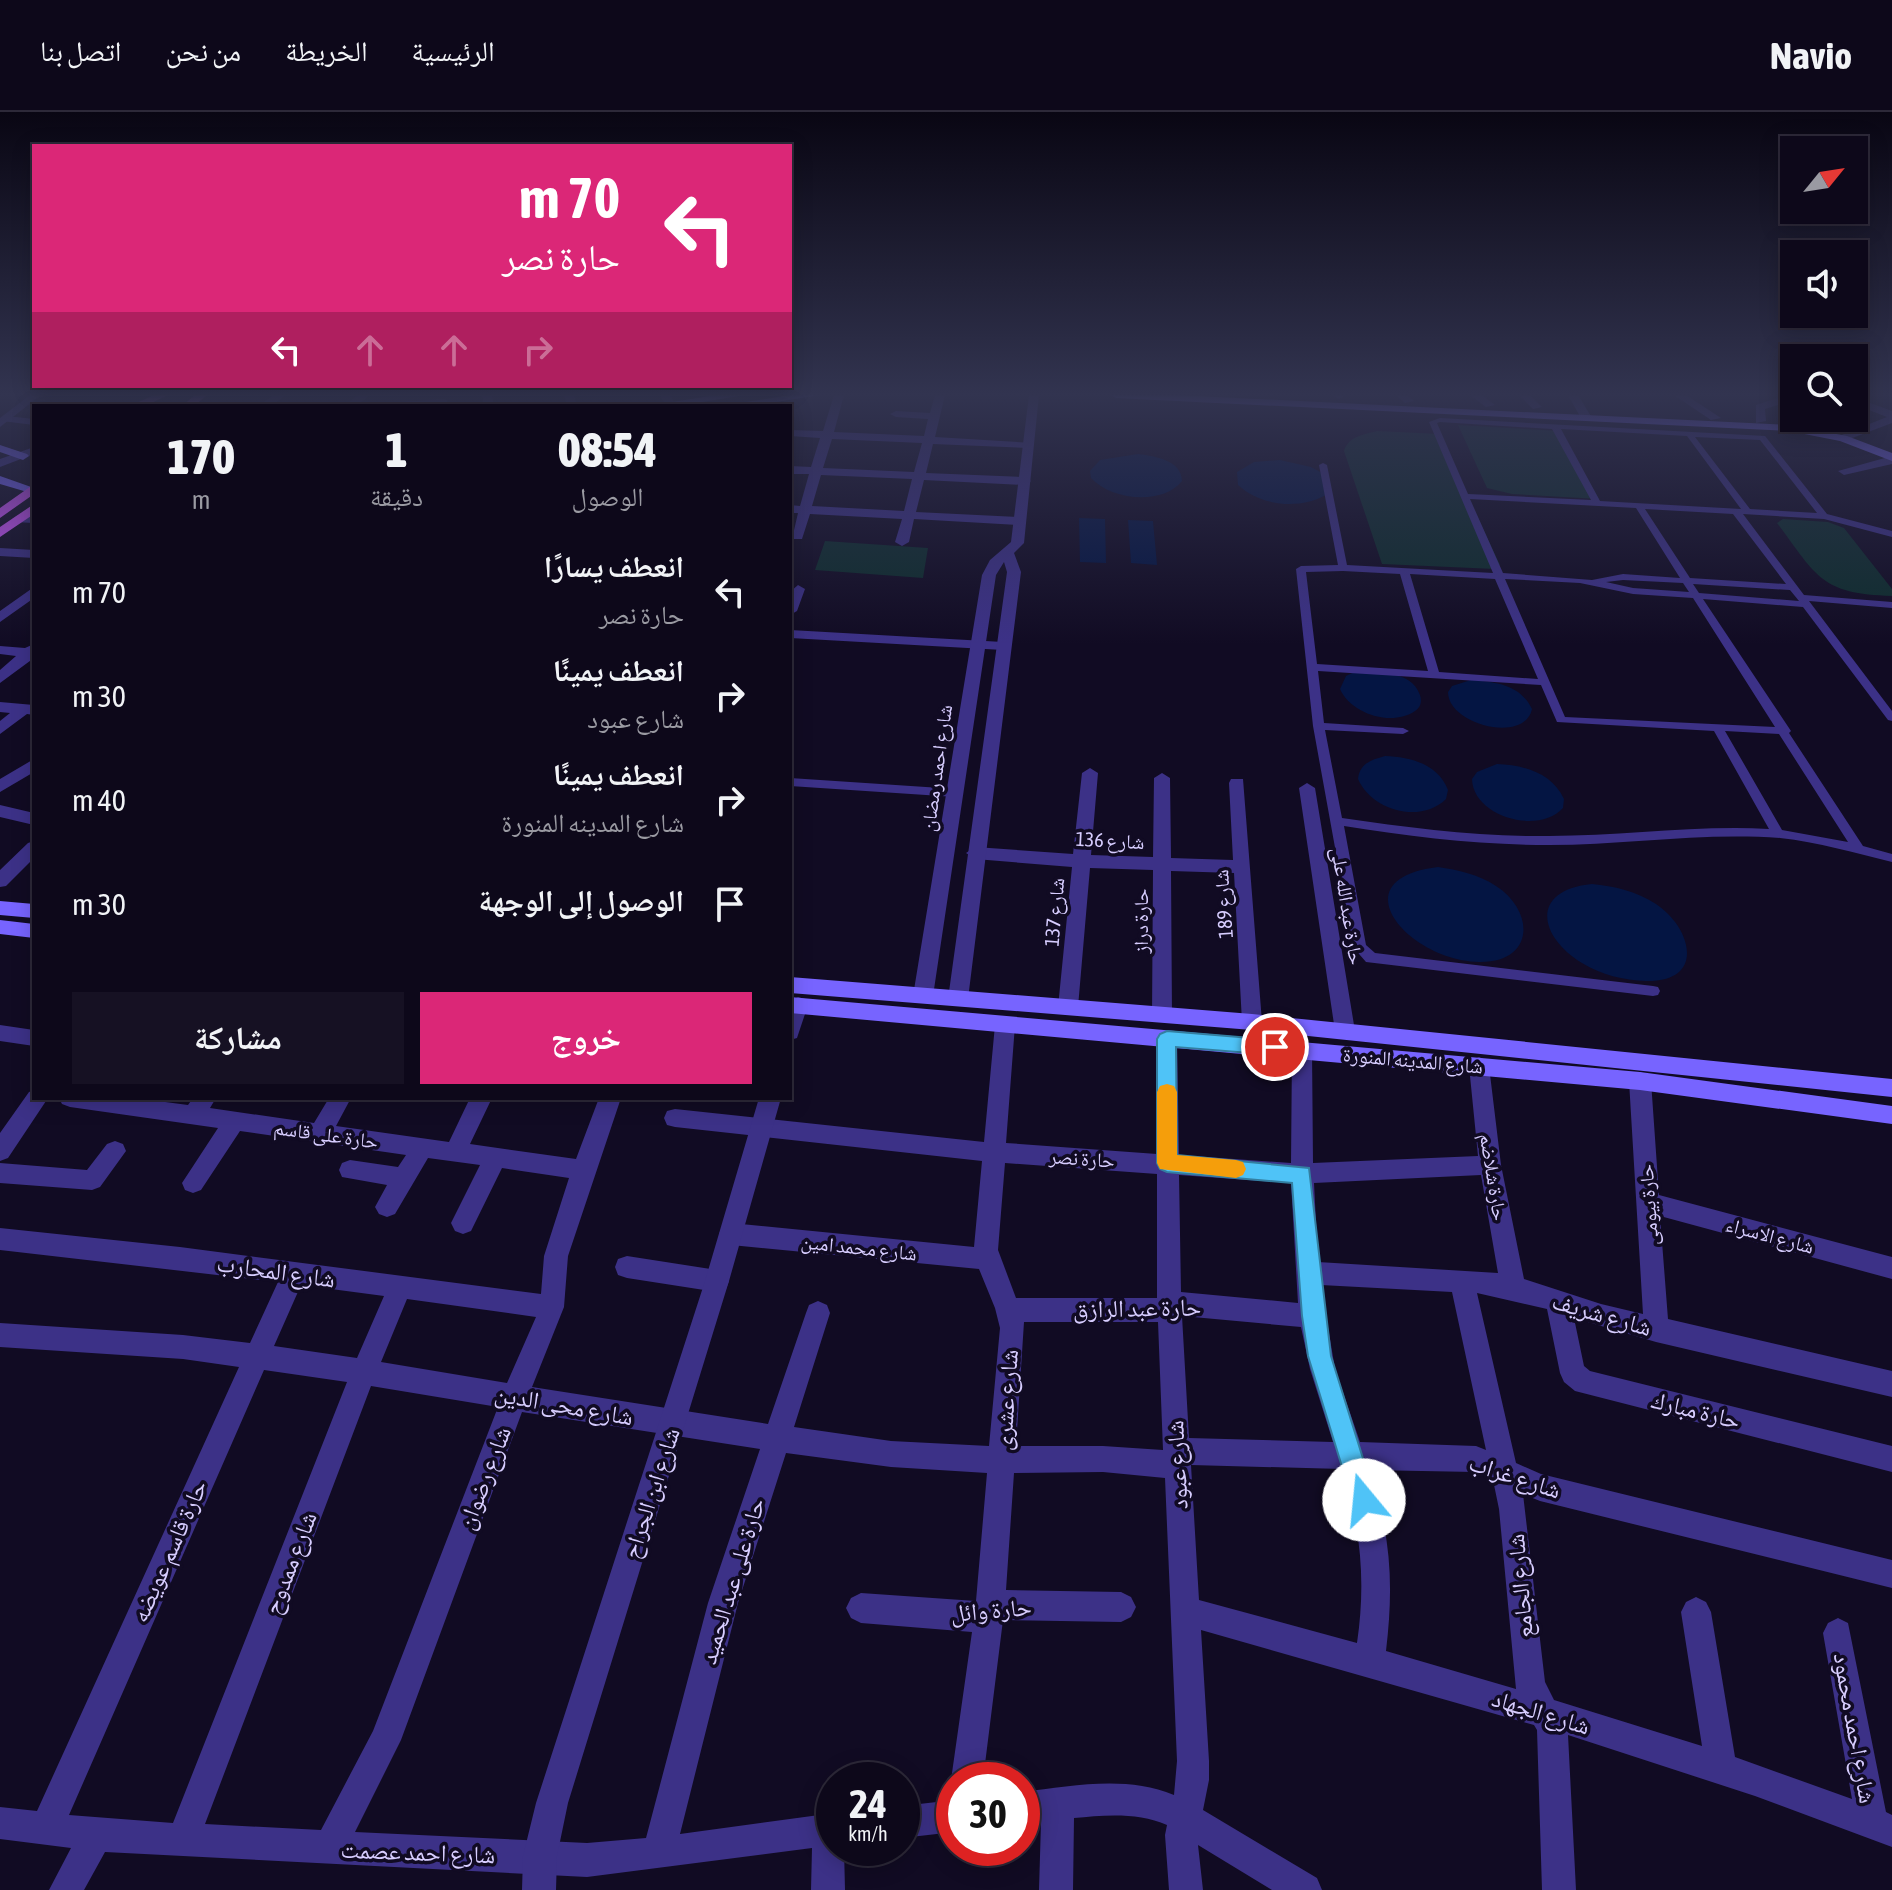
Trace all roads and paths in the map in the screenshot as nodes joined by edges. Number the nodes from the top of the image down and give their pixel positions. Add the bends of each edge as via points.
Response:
1 (815, 478) edge
2 (920, 478) edge
3 (973, 478) edge
4 (1025, 478) edge
5 (1326, 478) edge
6 (1457, 478) edge
7 (1583, 478) edge
8 (1719, 478) edge
9 (1794, 478) edge
10 (0, 480) edge
11 (1025, 481) junction
12 (32, 489) edge
13 (1465, 496) junction
14 (1597, 503) junction
15 (1638, 505) junction
16 (32, 509) edge
17 (792, 509) edge
18 (805, 510) junction
19 (1742, 511) junction
20 (0, 514) edge
21 (910, 515) junction
22 (1824, 516) junction
23 (18, 519) junction
24 (32, 519) edge
25 (1020, 521) junction
26 (0, 533) edge
27 (1892, 534) edge
28 (797, 536) dead end
29 (902, 542) dead end
30 (0, 552) edge
31 (1007, 553) junction
32 (32, 554) edge
33 (1343, 568) junction
34 (1405, 573) junction
35 (1502, 577) junction
36 (1686, 580) junction
37 (1595, 582) junction
38 (1791, 587) junction
39 (798, 589) dead end
40 (1696, 596) junction
41 (0, 599) edge
42 (1802, 600) junction
43 (27, 603) edge
44 (1892, 605) edge
45 (792, 606) edge
46 (0, 618) edge
47 (792, 634) edge
48 (978, 645) junction
49 (1003, 646) junction
50 (0, 650) edge
51 (32, 651) edge
52 (1312, 667) junction
53 (1434, 674) junction
54 (0, 678) edge
55 (1542, 682) junction
56 (0, 707) edge
57 (29, 710) edge
58 (1892, 718) edge
59 (1319, 726) junction
60 (1717, 727) junction
61 (0, 729) edge
62 (1403, 731) dead end
63 (1785, 731) junction
64 (0, 770) edge
65 (1090, 773) dead end
66 (26, 774) edge
67 (1162, 778) dead end
68 (792, 782) edge
69 (1237, 783) dead end
70 (0, 787) edge
71 (1307, 788) dead end
72 (956, 793) junction
73 (0, 811) edge
74 (32, 819) edge
75 (1337, 821) junction
76 (1778, 834) junction
77 (32, 849) edge
78 (1859, 850) junction
79 (975, 853) junction
80 (1892, 858) edge
81 (1081, 861) junction
82 (1163, 865) junction
83 (1242, 867) junction
84 (0, 881) edge
85 (0, 908) edge
86 (32, 911) edge
87 (0, 927) edge
88 (32, 931) edge
89 (1653, 991) dead end
90 (923, 996) junction
91 (793, 998) edge
92 (958, 999) junction
93 (1068, 1007) junction
94 (1252, 1022) junction
95 (1005, 1025) junction
96 (1164, 1028) junction
97 (1345, 1031) junction
98 (0, 1033) edge
99 (32, 1038) edge
100 (1302, 1050) junction
101 (1479, 1066) junction
102 (1640, 1081) junction
103 (1892, 1088) edge
104 (36, 1100) edge
105 (99, 1100) edge
106 (339, 1100) edge
107 (480, 1100) edge
108 (609, 1100) edge
109 (769, 1100) edge
110 (199, 1107) edge
111 (1892, 1115) edge
112 (675, 1118) dead end
113 (235, 1121) junction
114 (761, 1129) junction
115 (320, 1133) junction
116 (422, 1147) junction
117 (1, 1148) edge
118 (115, 1151) dead end
119 (455, 1152) junction
120 (992, 1152) junction
121 (496, 1157) junction
122 (1167, 1163) junction
123 (1490, 1165) junction
124 (350, 1170) dead end
125 (583, 1170) junction
126 (0, 1173) edge
127 (1301, 1174) junction
128 (404, 1178) junction
129 (193, 1183) dead end
130 (1648, 1202) junction
131 (387, 1207) dead end
132 (463, 1223) dead end
133 (731, 1234) junction
134 (0, 1239) edge
135 (987, 1259) junction
136 (627, 1267) dead end
137 (1892, 1268) edge
138 (1309, 1273) junction
139 (293, 1275) junction
140 (717, 1281) junction
141 (1462, 1281) junction
142 (1513, 1287) junction
143 (400, 1288) junction
144 (1169, 1303) junction
145 (1558, 1303) junction
146 (552, 1307) junction
147 (1010, 1310) junction
148 (818, 1313) dead end
149 (1313, 1316) junction
150 (1656, 1330) junction
151 (0, 1335) edge
152 (256, 1356) junction
153 (364, 1371) junction
154 (1892, 1384) edge
155 (515, 1396) junction
156 (673, 1424) junction
157 (777, 1438) junction
158 (1350, 1455) junction
159 (1176, 1458) junction
160 (1892, 1459) edge
161 (1002, 1460) junction
162 (1506, 1473) junction
163 (1892, 1574) edge
164 (1121, 1607) dead end
165 (861, 1608) dead end
166 (990, 1608) junction
167 (1185, 1611) junction
168 (1696, 1612) dead end
169 (1838, 1633) dead end
170 (1370, 1660) junction
171 (1546, 1713) junction
172 (969, 1762) edge
173 (1721, 1768) junction
174 (1058, 1804) junction
175 (1040, 1806) edge
176 (1184, 1815) junction
177 (0, 1823) edge
178 (1882, 1827) edge
179 (46, 1829) junction
180 (816, 1831) edge
181 (96, 1835) junction
182 (183, 1840) junction
183 (329, 1848) junction
184 (659, 1853) junction
185 (540, 1856) junction
186 (829, 1866) edge
187 (66, 1890) edge
188 (539, 1890) edge
189 (828, 1890) edge
190 (1056, 1890) edge
191 (1186, 1890) edge
192 (1305, 1890) edge
193 (1559, 1890) edge

1 - 18 street
2 - 21 street
3 - 11 street
4 - 11 street, شارع احمد رمضان
5 - 33 lane
6 - 13 lane
7 - 14 lane
8 - 19 lane
9 - 22 lane
10 - 12 main road
11 - 25 street, شارع احمد رمضان
12 - 20 main road
13 - 14 lane
13 - 35 lane
14 - 15 lane
15 - 19 lane
15 - 36 lane
16 - 23 main road
17 - 18 street
18 - 21 street
18 - 28 street
19 - 22 lane
19 - 38 lane
21 - 25 street
21 - 29 street
22 - 27 lane
23 - 24 street
23 - 26 main road
25 - 31 street, شارع احمد رمضان via 1017,543
30 - 32 street
31 - 48 street, شارع احمد رمضان via 991,569
31 - 49 street, شارع احمد رمضان via 1014,572
33 - 34 lane
33 - 52 lane via 1301,569
34 - 35 lane
34 - 53 lane
35 - 37 lane
35 - 55 lane
36 - 37 lane via 1623,577
36 - 38 lane
36 - 40 lane
37 - 40 lane
38 - 42 lane
39 - 45 street
40 - 42 lane
40 - 63 lane
41 - 43 street
42 - 44 lane
42 - 58 lane
43 - 46 street
47 - 48 street
48 - 49 street
48 - 72 street, شارع احمد رمضان
49 - 79 street, شارع احمد رمضان
50 - 51 street
51 - 54 street
52 - 53 lane
52 - 59 lane
53 - 55 lane
55 - 60 lane via 1565,722
56 - 57 street
57 - 61 street
59 - 62 lane
59 - 75 lane
60 - 63 lane
60 - 76 lane
63 - 78 lane
64 - 66 street
65 - 81 street, شارع 137
66 - 70 street
67 - 82 street, حارة دراز
68 - 72 lane
69 - 83 street, شارع 189
71 - 97 street, حارة عبد الله على
72 - 90 street, شارع احمد رمضان
73 - 74 street
75 - 76 lane via 1418,834 1517,840 1685,832
75 - 89 lane via 1360,947 1371,958
76 - 78 lane
77 - 84 street
78 - 80 lane
79 - 81 street, شارع 136
79 - 92 street, شارع احمد رمضان
81 - 82 street, شارع 136
81 - 93 street, شارع 137
82 - 83 street, شارع 136
82 - 96 street, حارة دراز
83 - 94 street, شارع 189
85 - 86 main road
87 - 88 main road
90 - 91 main road, شارع المدينه المنورة
90 - 92 main road, شارع المدينه المنورة
91 - 95 main road, شارع المدينه المنورة
92 - 93 main road, شارع المدينه المنورة
93 - 96 main road, شارع المدينه المنورة
94 - 96 main road, شارع المدينه المنورة
94 - 97 main road, شارع المدينه المنورة
95 - 96 main road, شارع المدينه المنورة
95 - 120 street, شارع عشرى
96 - 100 main road, شارع المدينه المنورة
96 - 122 street, شارع عبود
97 - 103 main road, شارع المدينه المنورة
98 - 99 street
100 - 101 main road, شارع المدينه المنورة
100 - 127 street
101 - 102 main road, شارع المدينه المنورة
101 - 123 street, حارة شلاضم
102 - 111 main road, شارع المدينه المنورة
102 - 130 street, حارة بيومى
104 - 117 street
105 - 110 street, حارة على قاسم
106 - 115 street
107 - 119 street
108 - 125 street, شارع رضوان
109 - 114 street, شارع ابن الجراح
110 - 113 street, حارة على قاسم
112 - 114 street, حارة نصر
113 - 115 street, حارة على قاسم
113 - 129 street
114 - 120 street, حارة نصر
114 - 133 street, شارع ابن الجراح
115 - 116 street, حارة على قاسم
116 - 119 street, حارة على قاسم
116 - 128 street
118 - 126 street via 92,1180
119 - 121 street, حارة على قاسم
120 - 122 street, حارة نصر
120 - 135 street, شارع عشرى
121 - 125 street, حارة على قاسم
121 - 132 street
122 - 127 street, حارة نصر
122 - 144 street, شارع عبود
123 - 127 street, حارة نصر
123 - 142 street, حارة شلاضم
124 - 128 street
125 - 146 street, شارع رضوان via 556,1256
127 - 138 street
128 - 131 street
130 - 137 street, شارع الاسراء
130 - 150 street, حارة بيومى
133 - 135 street, شارع محمد امين
133 - 140 street, شارع ابن الجراح
134 - 139 street, شارع المحارب
135 - 147 street, شارع عشرى
136 - 140 street
138 - 141 street, شارع شريف
138 - 149 street
139 - 143 street, شارع المحارب
139 - 152 street, حارة قاسم عويضه
140 - 156 street, شارع ابن الجراح
141 - 142 street, شارع شريف
141 - 162 street, شارع الجامع
142 - 145 street, شارع شريف
143 - 146 street, شارع المحارب
143 - 153 street, شارع ممدوح
144 - 147 street, حارة عبد الرازق via 1158,1310
144 - 149 street, حارة عبد الرازق
144 - 159 street, شارع عبود
145 - 150 street, شارع شريف
145 - 160 street, حارة مبارك via 1573,1373 1584,1382
146 - 155 street, شارع رضوان
147 - 161 street, شارع عشرى
148 - 157 street, حارة على عبد الحميد
149 - 158 street via 1324,1377
150 - 154 street, شارع شريف
151 - 152 street, شارع محى الدين
152 - 153 street, شارع محى الدين
152 - 179 street, حارة قاسم عويضه
153 - 155 street, شارع محى الدين
153 - 182 street, شارع ممدوح
155 - 156 street, شارع محى الدين
155 - 183 street, شارع رضوان via 379,1753
156 - 157 street, شارع محى الدين
156 - 185 street, شارع ابن الجراح via 552,1803
157 - 161 street, شارع محى الدين via 907,1456
157 - 184 street, حارة على عبد الحميد via 723,1603
158 - 159 street, شارع غراب
158 - 162 street, شارع غراب via 1476,1459
158 - 170 street via 1377,1561
159 - 161 street, شارع محى الدين
159 - 167 street, شارع عبود
161 - 166 street, شارع عشرى
162 - 163 street, شارع غراب via 1540,1487
162 - 171 street, شارع الجامع via 1528,1677
164 - 166 street, حارة وائل
165 - 166 street, حارة وائل via 973,1617
166 - 172 street, شارع عشرى
167 - 170 street, شارع الجهاد
167 - 176 street, شارع عبود via 1193,1780
168 - 173 street
169 - 178 street, شارع احمد محمود
170 - 171 street, شارع الجهاد
171 - 173 street, شارع الجهاد
171 - 193 street, شارع الجامع via 1552,1728
173 - 178 street, شارع الجهاد
174 - 175 street
174 - 176 street via 1126,1800
174 - 190 street
176 - 191 street, شارع عبود
176 - 192 street
177 - 179 street, شارع احمد عصمت
179 - 181 street, شارع احمد عصمت
180 - 184 street, شارع احمد عصمت
181 - 182 street, شارع احمد عصمت
181 - 187 street
182 - 183 street, شارع احمد عصمت
183 - 185 street, شارع احمد عصمت
184 - 185 street, شارع احمد عصمت via 599,1859
185 - 188 street, شارع ابن الجراح
186 - 189 street

